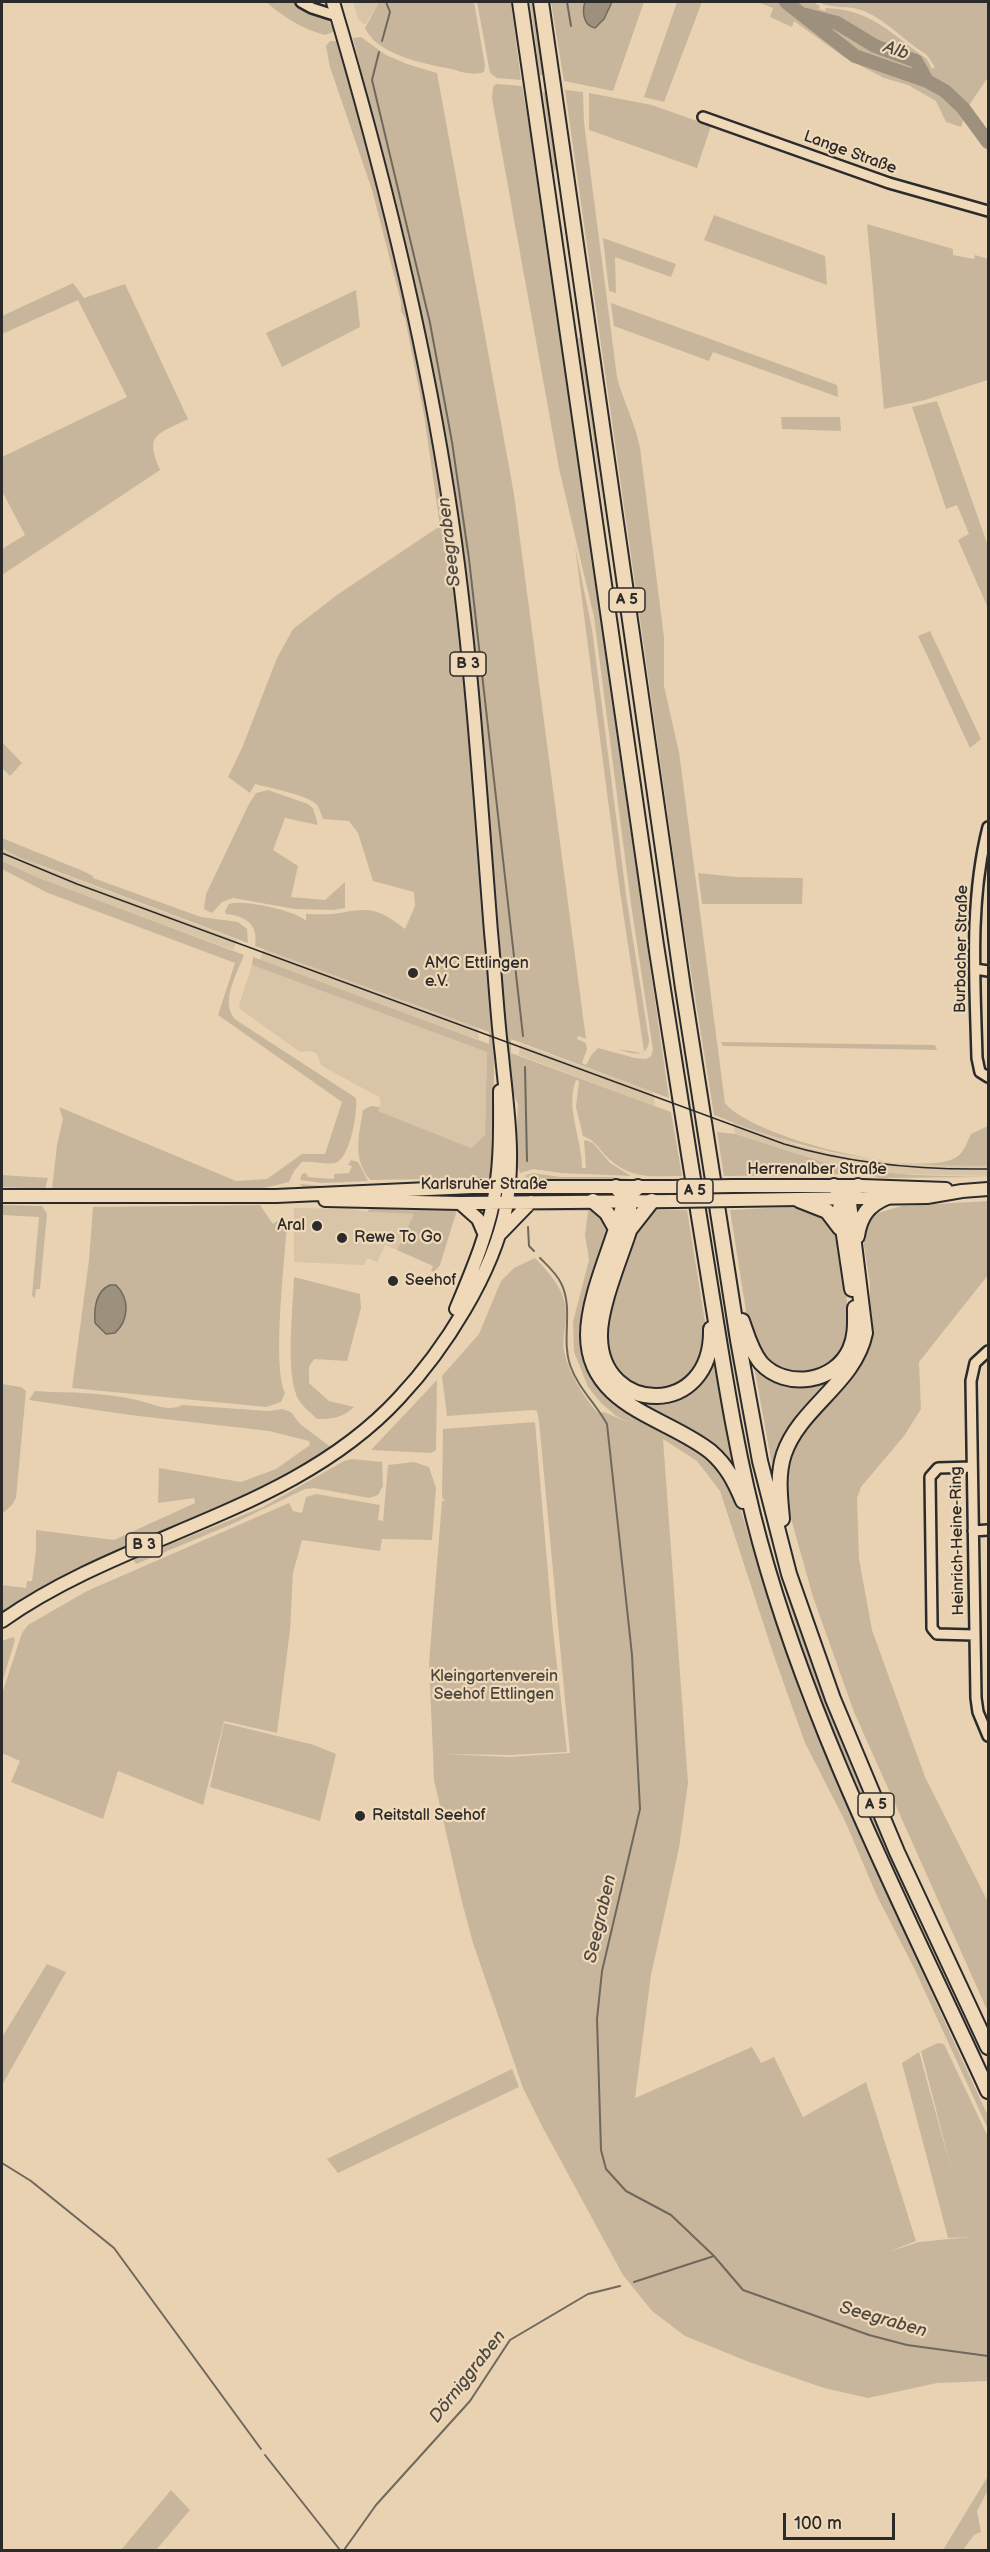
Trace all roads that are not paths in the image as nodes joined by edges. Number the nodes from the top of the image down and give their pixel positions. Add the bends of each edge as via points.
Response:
1 (301, 2) edge
2 (520, 2) edge
3 (541, 2) edge
4 (333, 6) edge
5 (703, 117) dead end
6 (988, 211) edge
7 (988, 827) edge
8 (984, 872) edge
9 (975, 969) junction
10 (988, 971) edge
11 (502, 1059) junction
12 (985, 1074) edge
13 (510, 1165) junction
14 (834, 1186) junction
15 (858, 1186) junction
16 (638, 1187) joint
17 (502, 1188) junction
18 (536, 1188) junction
19 (988, 1189) edge
20 (962, 1191) junction
21 (2, 1196) edge
22 (293, 1196) junction
23 (624, 1196) junction
24 (845, 1197) junction
25 (887, 1197) junction
26 (799, 1200) junction
27 (593, 1201) junction
28 (652, 1201) junction
29 (675, 1201) joint
30 (507, 1202) junction
31 (531, 1202) junction
32 (460, 1203) junction
33 (493, 1203) junction
34 (622, 1230) junction
35 (484, 1233) junction
36 (844, 1236) junction
37 (497, 1237) junction
38 (855, 1244) junction
39 (729, 1279) junction
40 (710, 1285) junction
41 (438, 1349) junction
42 (988, 1352) edge
43 (972, 1467) junction
44 (988, 1530) edge
45 (973, 1531) junction
46 (760, 1542) junction
47 (784, 1554) junction
48 (2, 1621) edge
49 (974, 1635) junction
50 (978, 1712) junction
51 (988, 1713) edge
52 (988, 1736) edge
53 (988, 2047) edge
54 (988, 2091) edge

1 - 4 street via 312,8
2 - 40 highway, A 5 via 658,959
3 - 39 highway, A 5 via 683,988
4 - 11 main road, B 3 via 407,280 446,478 470,681
5 - 6 street, Lange Straße via 889,183
7 - 8 street, Burbacher Straße
8 - 9 street, Burbacher Straße via 976,910
9 - 10 street
9 - 12 street, Burbacher Straße via 977,1058
11 - 13 main road, B 3 via 510,1123
11 - 17 main road, B 3
13 - 17 main road, B 3
13 - 18 main road
14 - 15 main road, Herrenalber Straße
14 - 16 main road, Herrenalber Straße, bridge
14 - 24 highway
15 - 20 main road, Herrenalber Straße
15 - 24 highway
16 - 23 highway
17 - 18 main road, Karlsruher Straße
17 - 22 main road, Karlsruher Straße
17 - 30 main road, B 3
17 - 33 main road, B 3
18 - 23 main road, Karlsruher Straße
19 - 20 main road, Herrenalber Straße
20 - 25 main road, Herrenalber Straße via 927,1197
21 - 22 main road, Karlsruher Straße
22 - 32 main road, Karlsruher Straße via 306,1200
23 - 27 main road, Karlsruher Straße
23 - 28 main road, Karlsruher Straße
23 - 34 highway
24 - 25 main road, Herrenalber Straße
24 - 26 main road, Herrenalber Straße
24 - 36 highway via 840,1208
24 - 38 highway
25 - 38 highway via 871,1204 866,1211
26 - 29 main road, Herrenalber Straße, bridge
26 - 36 highway via 827,1210
27 - 31 main road, Karlsruher Straße
27 - 34 highway
28 - 29 main road, Karlsruher Straße
28 - 34 highway
30 - 31 main road, Karlsruher Straße
30 - 33 main road, Karlsruher Straße
30 - 37 main road, B 3
31 - 37 main road
32 - 33 main road, Karlsruher Straße
32 - 35 main road via 474,1214
33 - 35 main road, B 3
34 - 40 highway via 600,1338 610,1370 628,1389 642,1395 662,1396 682,1390 698,1376 708,1360 711,1341
34 - 46 highway via 589,1325 594,1364 620,1399 701,1446 722,1464 735,1483
35 - 41 main road, B 3
36 - 39 highway via 855,1308 854,1338 844,1359 828,1374 807,1380 786,1378 762,1363 749,1340
37 - 41 main road, B 3 via 468,1301
38 - 47 highway via 865,1326 863,1341 844,1374 795,1432 783,1456 780,1479
39 - 47 highway, A 5 via 760,1461
40 - 46 highway, A 5 via 733,1424
41 - 48 main road, B 3 via 379,1418 328,1459 258,1497 119,1556
42 - 43 street, Heinrich-Heine-Ring via 972,1371
43 - 45 street, Heinrich-Heine-Ring
43 - 49 street via 938,1468 930,1477 932,1629 937,1634
44 - 45 street
45 - 49 street, Heinrich-Heine-Ring
46 - 54 highway, A 5 via 815,1708
47 - 53 highway, A 5 via 807,1631 863,1775
49 - 50 street, Heinrich-Heine-Ring
50 - 51 street
50 - 52 street, Heinrich-Heine-Ring

